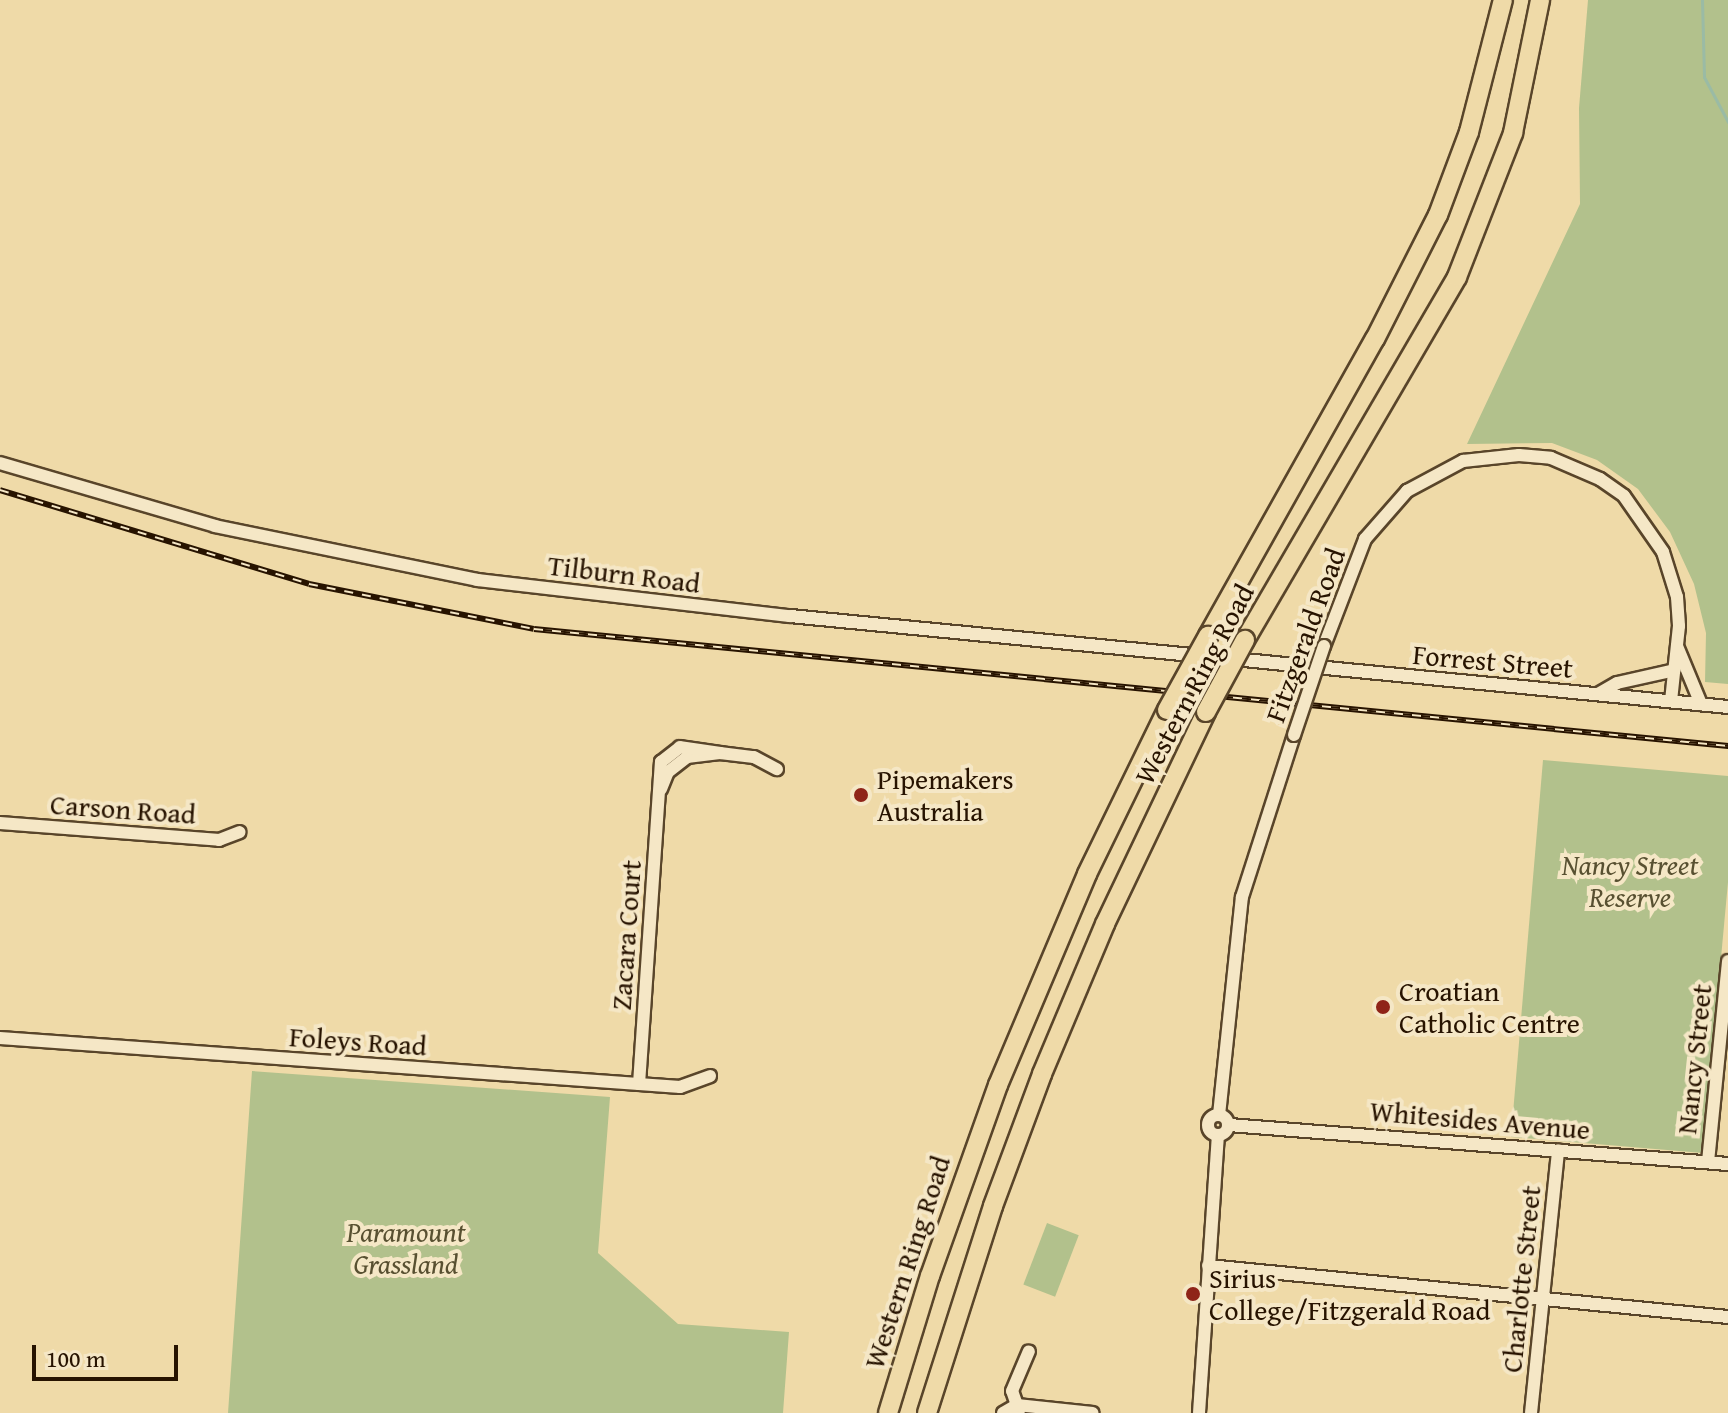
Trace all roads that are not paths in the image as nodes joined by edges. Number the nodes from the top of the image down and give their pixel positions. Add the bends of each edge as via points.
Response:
1 (1503, 0) edge
2 (1540, 0) edge
3 (0, 463) edge
4 (1677, 646) junction
5 (1254, 661) joint
6 (1675, 670) junction
7 (1598, 695) junction
8 (1671, 701) junction
9 (1701, 704) junction
10 (1728, 707) edge
11 (777, 769) dead end
12 (0, 823) edge
13 (240, 832) dead end
14 (1728, 961) edge
15 (0, 1038) edge
16 (710, 1076) dead end
17 (639, 1084) junction
18 (1208, 1120) junction
19 (1229, 1125) junction
20 (1218, 1136) junction
21 (1558, 1150) junction
22 (1708, 1162) junction
23 (1728, 1164) edge
24 (1208, 1266) junction
25 (1542, 1299) junction
26 (1728, 1317) edge
27 (1029, 1351) dead end
28 (1017, 1408) edge
29 (888, 1413) edge
30 (927, 1413) edge
31 (1003, 1413) edge
32 (1093, 1413) edge
33 (1199, 1413) edge
34 (1531, 1413) edge

1 - 29 highway, Western Ring Road, bridge via 1469,132 1438,215 1382,327 1167,710 1087,874 998,1085
2 - 30 highway, Western Ring Road, bridge via 1513,133 1457,277 1245,640 1105,924 993,1206
3 - 5 street, Tilburn Road via 215,526 477,580
4 - 6 street, Fitzgerald Road
4 - 9 street
4 - 18 street, Fitzgerald Road, bridge via 1672,577 1639,511 1600,479 1573,466 1519,455 1463,461 1435,472 1385,512 1353,564 1242,897
5 - 7 street, Forrest Street
6 - 7 street via 1617,683
6 - 8 street, Fitzgerald Road
7 - 8 street, Forrest Street
8 - 9 street, Forrest Street
9 - 10 street, Forrest Street
11 - 17 street, Zacara Court via 754,757 720,753 676,762 661,789
12 - 13 street, Carson Road via 219,840
14 - 22 street, Nancy Street
15 - 17 street, Foleys Road
16 - 17 street, Foleys Road via 692,1087
18 - 19 street
18 - 20 street
19 - 20 street
19 - 21 street, Whitesides Avenue
20 - 24 street
21 - 22 street, Whitesides Avenue
21 - 25 street, Charlotte Street
22 - 23 street, Whitesides Avenue
24 - 25 street
24 - 33 street
25 - 26 street
25 - 34 street, Charlotte Street
27 - 28 street via 1016,1384
28 - 31 street
28 - 32 street

